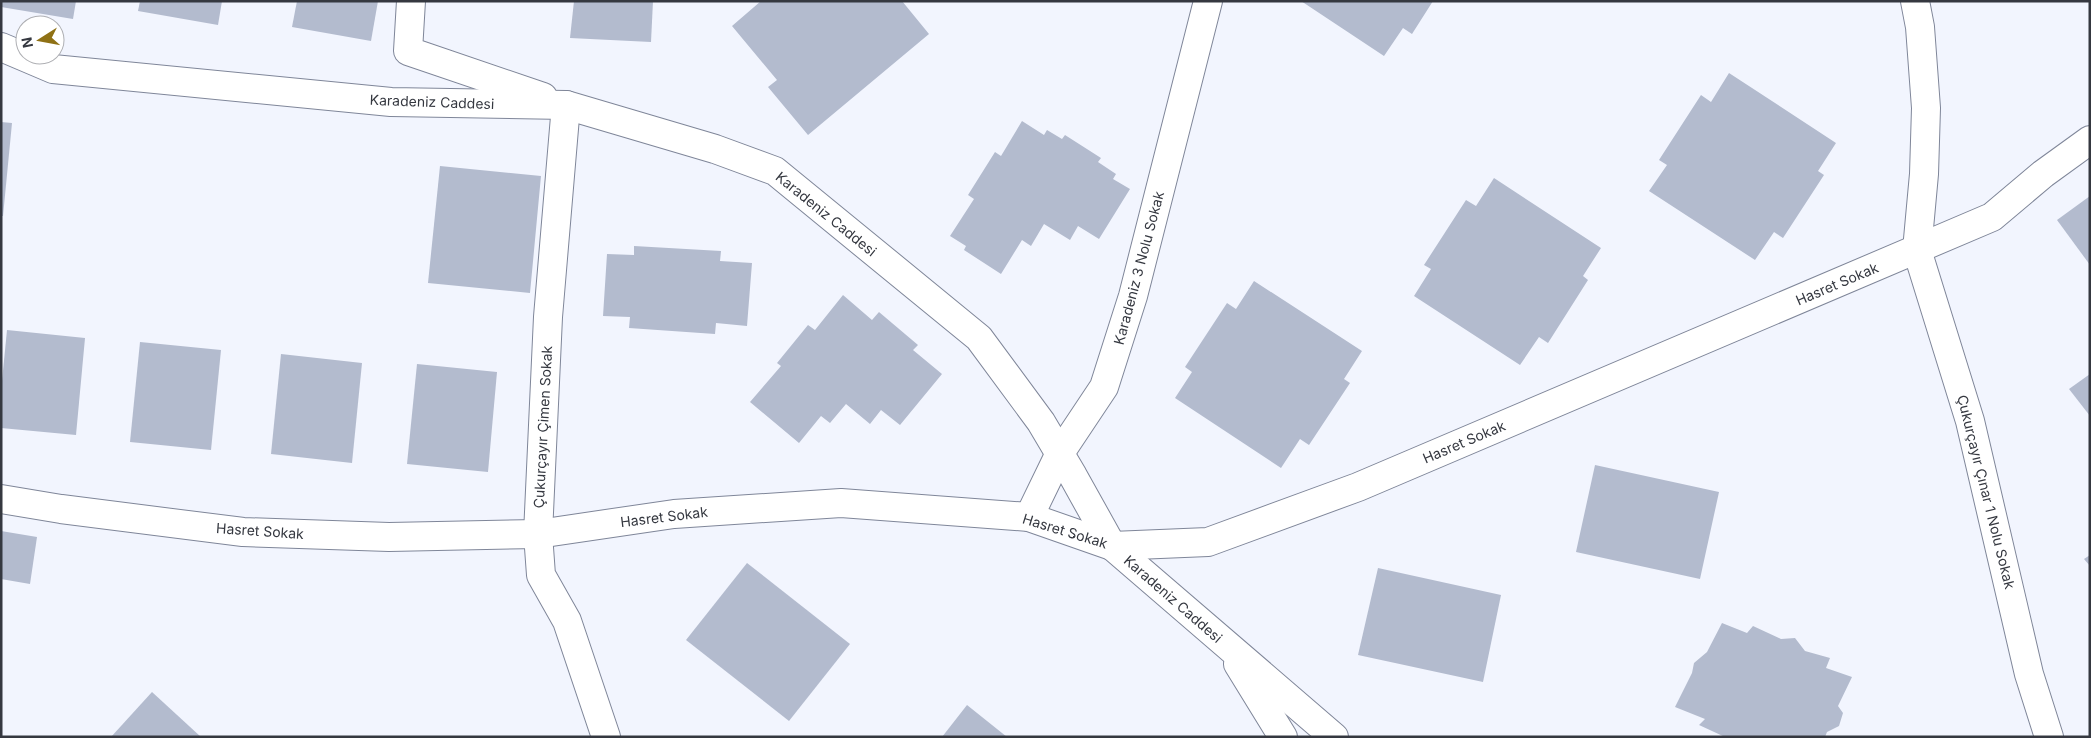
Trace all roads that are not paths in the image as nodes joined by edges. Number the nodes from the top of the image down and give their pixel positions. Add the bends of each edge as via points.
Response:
1 (411, 1) edge
2 (1208, 1) edge
3 (1915, 1) edge
4 (1, 48) edge
5 (566, 105) junction
6 (2090, 140) edge
7 (1916, 250) junction
8 (1060, 453) junction
9 (1, 498) edge
10 (1029, 517) junction
11 (538, 534) junction
12 (1112, 546) junction
13 (1224, 642) junction
14 (606, 737) edge
15 (1283, 737) edge
16 (1334, 737) edge
17 (2049, 737) edge

1 - 5 street via 408,51
2 - 8 street, Karadeniz 3 Nolu Sokak via 1133,296 1104,387
3 - 7 street via 1926,108 1924,174
4 - 5 street, Karadeniz Caddesi via 53,69 391,102
5 - 8 street, Karadeniz Caddesi via 715,149 775,171 979,338
5 - 11 street, Çukurçayır Çimen Sokak via 548,317
6 - 7 street, Hasret Sokak via 1992,217
7 - 12 street, Hasret Sokak via 1358,487 1208,542
7 - 17 street, Çukurçayır Çınar 1 Nolu Sokak via 1970,420 2029,674
8 - 10 street, Karadeniz 3 Nolu Sokak
8 - 12 street, Karadeniz Caddesi
9 - 11 street, Hasret Sokak via 61,509 243,532 389,537
10 - 11 street, Hasret Sokak via 841,502 674,514
10 - 12 street, Hasret Sokak
11 - 14 street, Çukurçayır Çimen Sokak via 542,576 567,621
12 - 13 street, Karadeniz Caddesi
13 - 15 street
13 - 16 street, Karadeniz Caddesi

